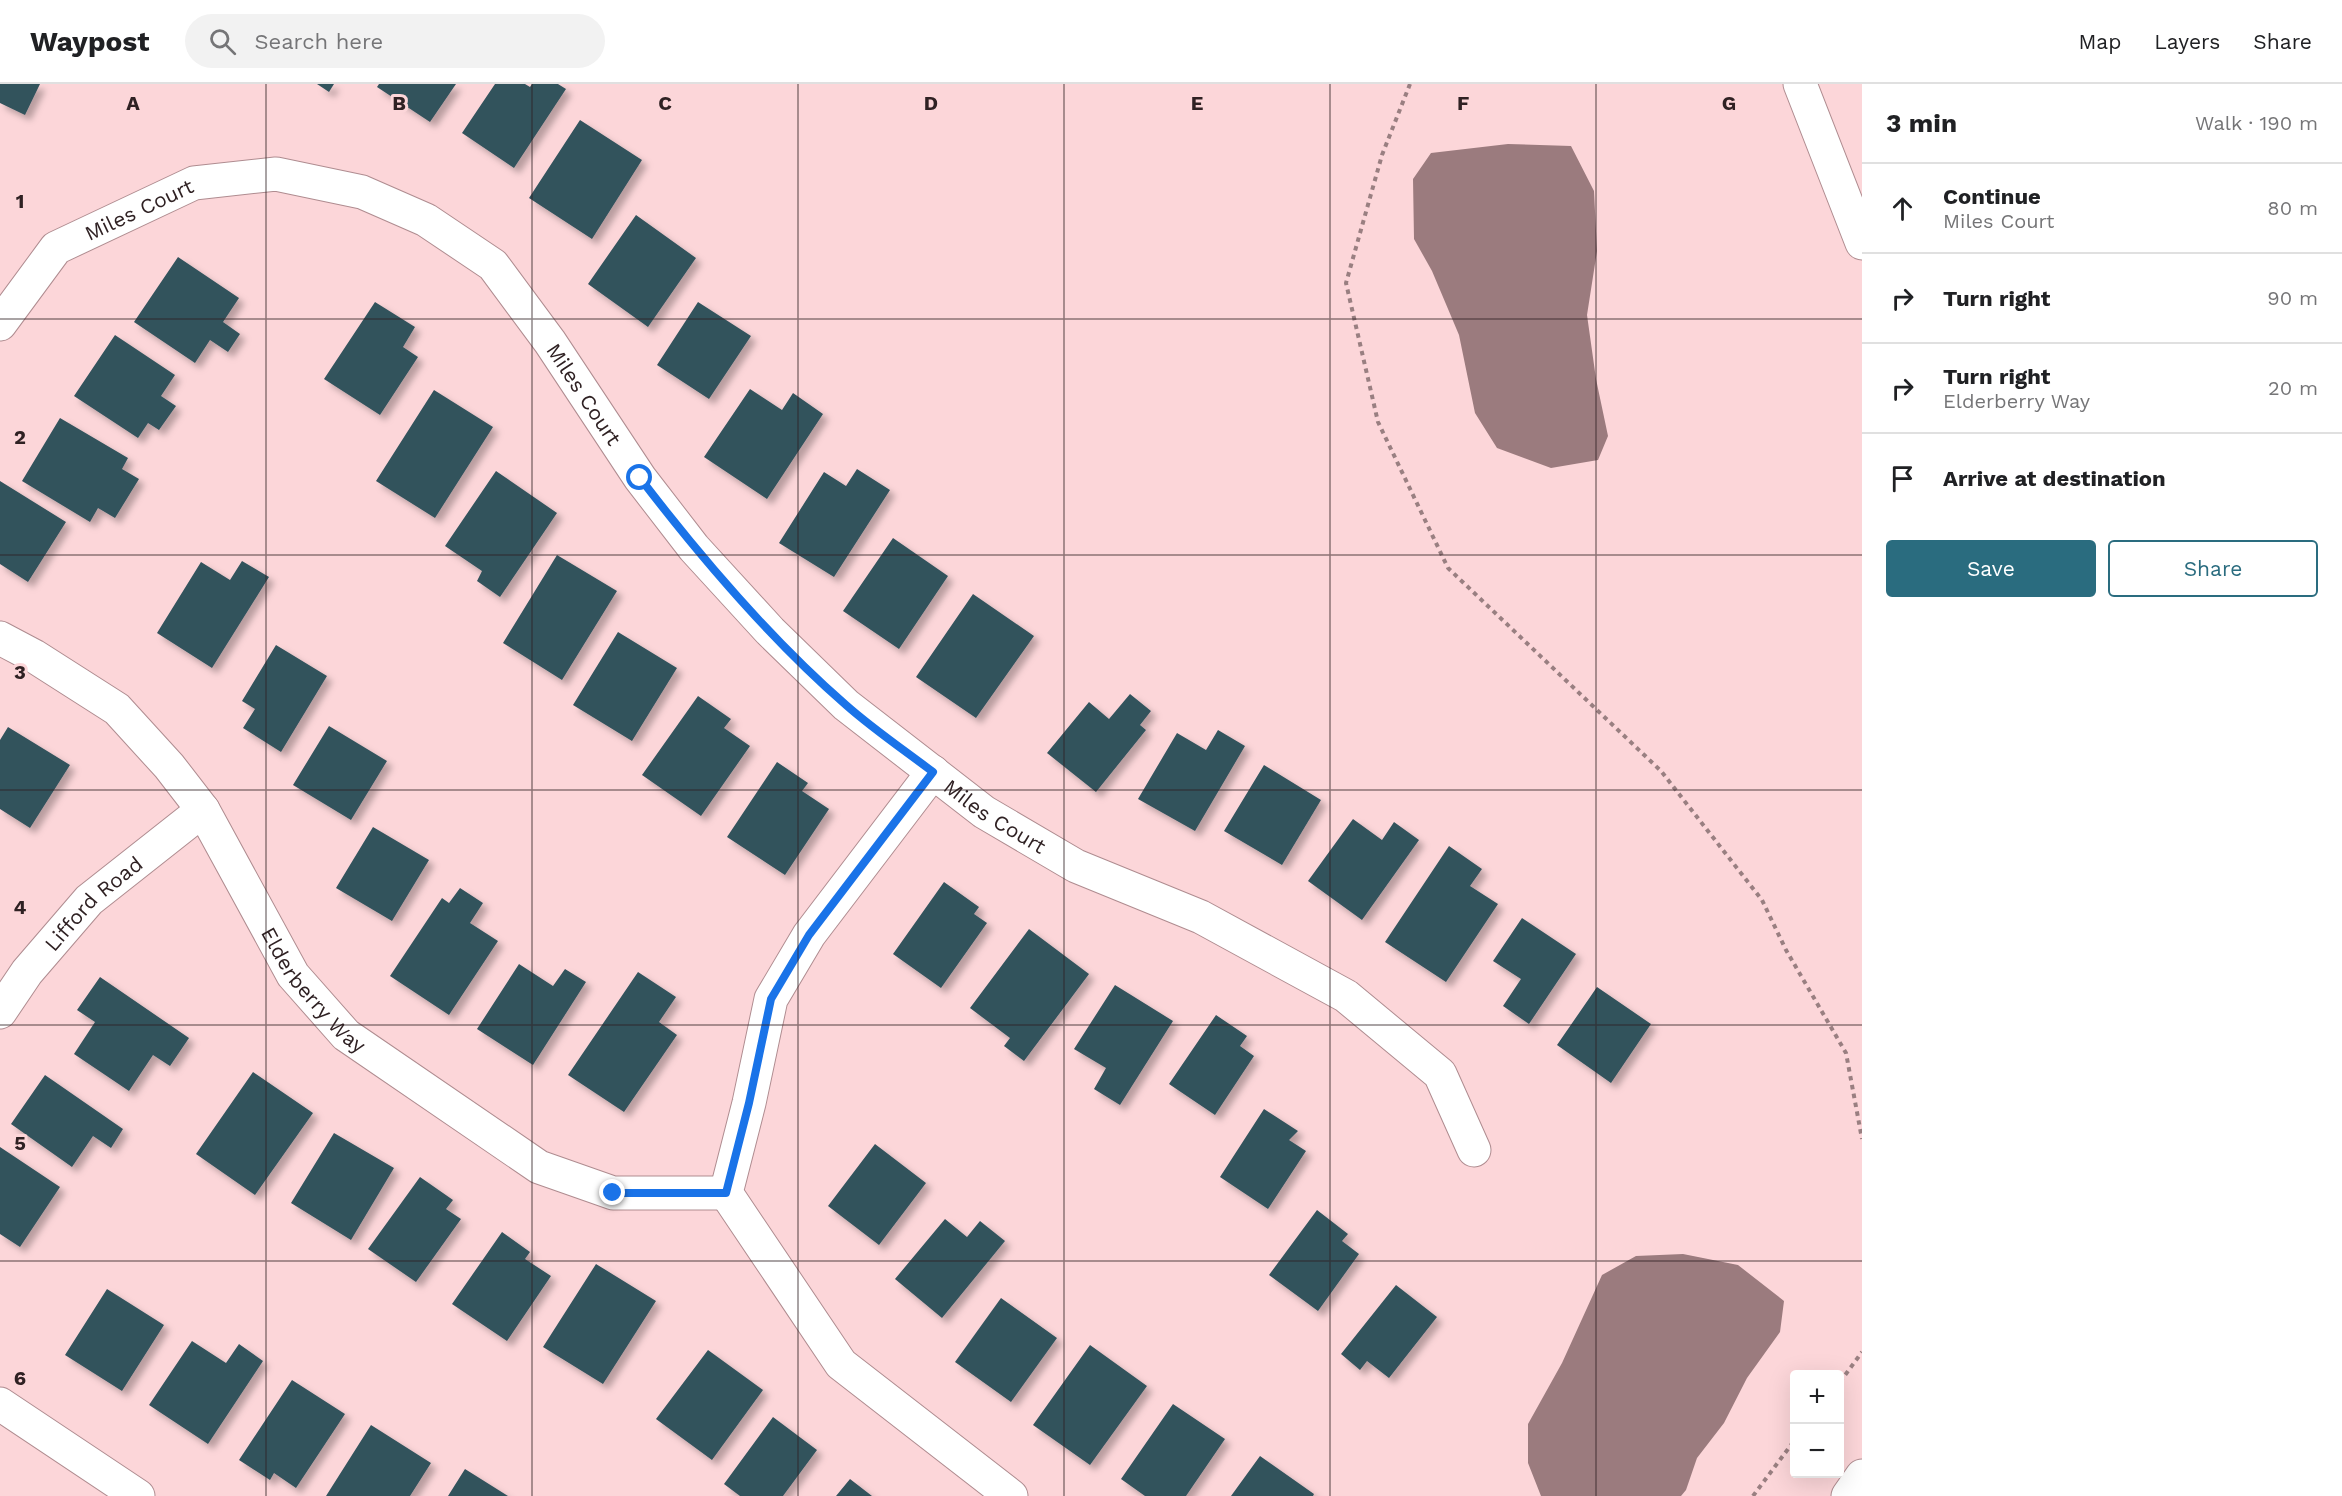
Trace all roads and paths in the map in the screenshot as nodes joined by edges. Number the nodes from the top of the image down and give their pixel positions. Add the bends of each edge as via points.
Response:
1 (1410, 84) edge
2 (1800, 84) edge
3 (1862, 243) edge
4 (0, 324) edge
5 (0, 638) edge
6 (933, 772) junction
7 (203, 810) junction
8 (0, 1012) edge
9 (1862, 1138) edge
10 (1474, 1150) dead end
11 (726, 1193) junction
12 (1862, 1352) edge
13 (1844, 1375) edge
14 (0, 1404) edge
15 (1790, 1446) edge
16 (1862, 1476) edge
17 (138, 1496) edge
18 (1011, 1496) edge
19 (1753, 1496) edge
20 (1848, 1496) edge

1 - 9 path via 1382,155 1346,283 1378,422 1448,568 1661,771 1762,900 1786,950 1846,1053
2 - 3 street
4 - 6 street, Miles Court via 56,248 194,183 276,174 362,192 426,220 493,265 550,342 640,478 694,548 762,623 846,705
5 - 7 street, Elderberry Way via 117,709
6 - 10 street, Miles Court via 984,812 1076,866 1201,917 1346,996 1440,1074
6 - 11 street via 809,935 771,999
7 - 8 street, Lifford Road via 89,900 27,972
7 - 11 street, Elderberry Way via 293,975 346,1035 539,1167 613,1193
11 - 18 street via 842,1364
12 - 13 path
14 - 17 street
15 - 19 path
16 - 20 street

